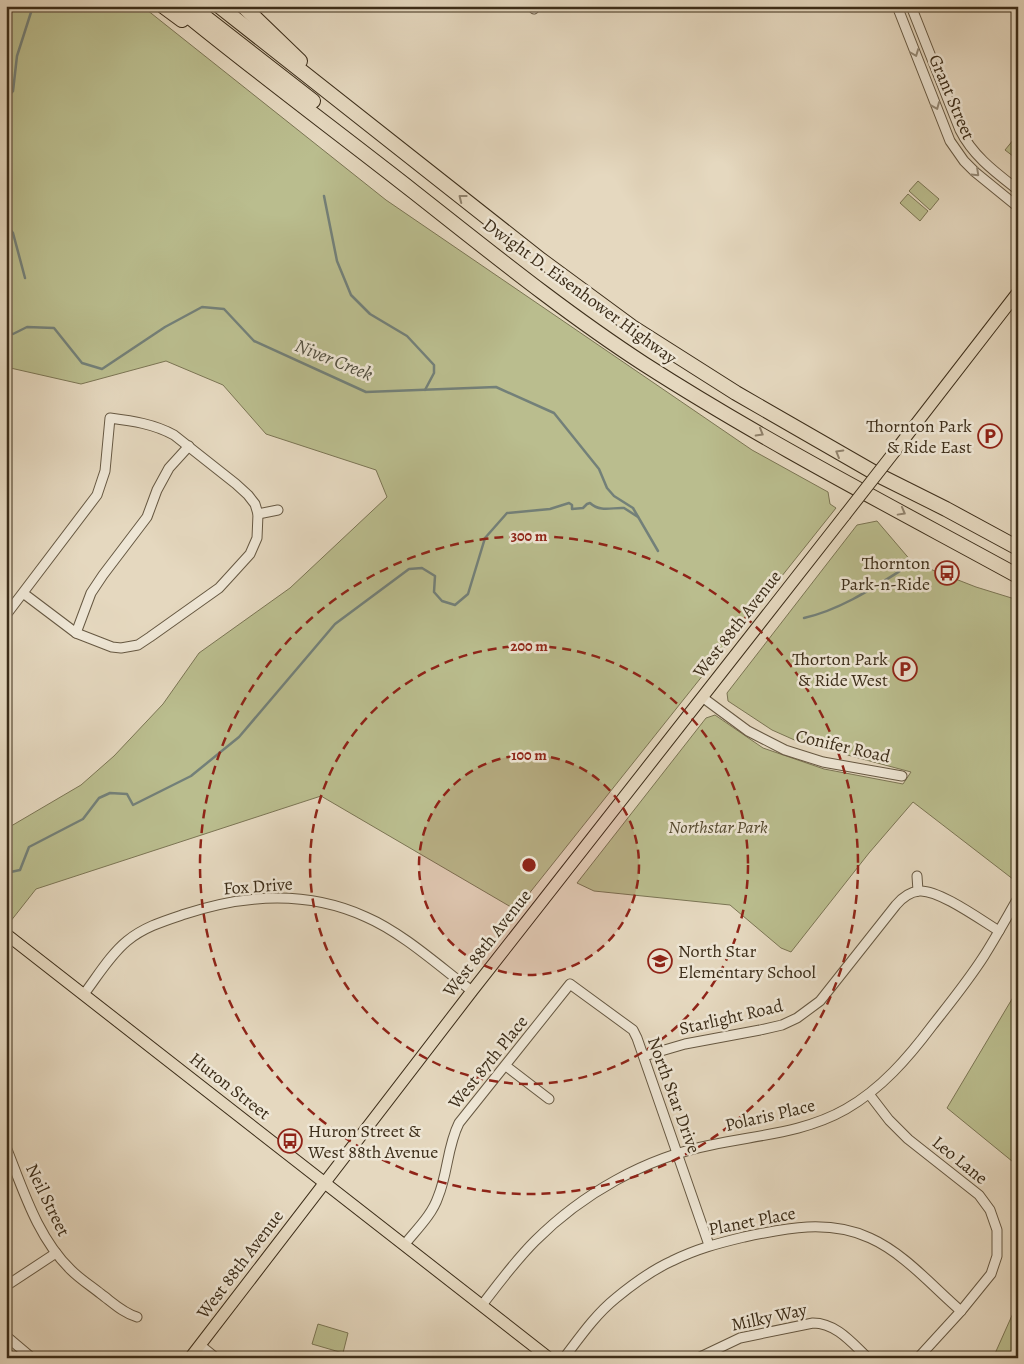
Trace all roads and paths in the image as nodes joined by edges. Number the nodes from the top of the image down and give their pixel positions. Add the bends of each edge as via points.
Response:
1 (164, 6) edge
2 (176, 6) edge
3 (191, 6) edge
4 (210, 6) edge
5 (218, 6) edge
6 (243, 6) edge
7 (897, 6) edge
8 (911, 6) edge
9 (245, 27) junction
10 (224, 45) junction
11 (370, 126) junction
12 (1018, 190) edge
13 (1018, 207) edge
14 (1018, 292) edge
15 (718, 408) junction
16 (189, 446) junction
17 (876, 480) junction
18 (278, 510) dead end
19 (258, 514) junction
20 (1018, 548) edge
21 (1018, 558) edge
22 (1018, 576) edge
23 (23, 594) junction
24 (6, 615) edge
25 (76, 633) junction
26 (702, 697) junction
27 (902, 776) dead end
28 (917, 876) dead end
29 (918, 891) junction
30 (1018, 898) edge
31 (999, 931) junction
32 (7, 935) edge
33 (570, 984) joint
34 (472, 991) junction
35 (84, 994) junction
36 (644, 1056) junction
37 (506, 1066) junction
38 (869, 1094) junction
39 (549, 1100) dead end
40 (6, 1147) edge
41 (678, 1153) junction
42 (325, 1182) junction
43 (405, 1244) junction
44 (709, 1245) junction
45 (56, 1253) junction
46 (6, 1286) edge
47 (482, 1305) junction
48 (961, 1311) junction
49 (137, 1316) dead end
50 (6, 1336) edge
51 (200, 1345) junction
52 (32, 1358) edge
53 (190, 1358) edge
54 (216, 1358) edge
55 (549, 1358) edge
56 (564, 1358) edge
57 (698, 1358) edge
58 (868, 1358) edge
59 (918, 1358) edge

1 - 10 highway via 204,36
2 - 10 highway, Dwight D. Eisenhower Highway
3 - 15 highway via 526,269 697,388
4 - 9 highway
5 - 9 highway, Dwight D. Eisenhower Highway
6 - 11 highway
7 -> 13 street, Grant Street via 950,141 975,172
8 - 12 street, Grant Street via 966,143
9 - 11 highway, Dwight D. Eisenhower Highway
10 - 15 highway, Dwight D. Eisenhower Highway via 567,310 645,364
17 -> 11 highway, Dwight D. Eisenhower Highway via 632,326 541,260
14 - 17 main road, West 88th Avenue, bridge
15 -> 22 highway, Dwight D. Eisenhower Highway via 841,480
16 - 19 street via 248,495
16 - 23 street via 164,430 110,418 106,471 97,495
16 - 25 street via 169,468 147,517 91,593
17 - 20 highway, Dwight D. Eisenhower Highway via 946,509
17 - 21 highway
17 - 26 main road, West 88th Avenue, bridge
18 - 19 street
19 - 25 street via 257,538 246,558 219,588 138,645 112,647
23 - 24 street
23 - 25 street
26 - 27 street, Conifer Road via 748,731 785,750 823,762
26 - 34 main road, West 88th Avenue
28 - 29 street
29 - 31 street via 939,896
29 - 36 street, Starlight Road via 906,895 896,905 820,1001 798,1018 782,1025 685,1044
30 - 31 street, Polaris Place
31 - 38 street, Polaris Place via 967,981 915,1048
32 - 35 main road, Huron Street
33 - 36 street, North Star Drive via 633,1030
33 - 37 street, West 87th Place
34 - 35 street, Fox Drive via 375,921 329,904 281,897 223,903 154,925 126,942
34 - 42 main road, West 88th Avenue
35 - 42 main road, Huron Street
36 - 41 street, North Star Drive
37 - 39 street
37 - 43 street, West 87th Place via 459,1124 435,1205
38 - 41 street, Polaris Place via 847,1109 812,1125
38 - 48 street, Leo Lane via 908,1139 979,1196 993,1216 998,1242 994,1267 987,1281
40 - 45 street, Neil Street via 36,1220
41 - 44 street, North Star Drive
41 - 47 street, Polaris Place via 627,1174 562,1217 519,1258
42 - 43 main road, Huron Street
42 - 51 main road, West 88th Avenue
43 - 47 main road, Huron Street
44 - 48 street, Planet Place via 792,1228 824,1226 845,1229 869,1237 896,1253
44 - 56 street, Planet Place via 656,1269 615,1298
45 - 46 street
45 - 49 street, Neil Street via 76,1274 121,1309
47 - 55 main road, Huron Street
48 - 59 street, Leo Lane
50 - 52 street
51 - 53 main road, West 88th Avenue
51 - 54 street
57 - 58 street, Milky Way via 740,1338 820,1323 832,1327

